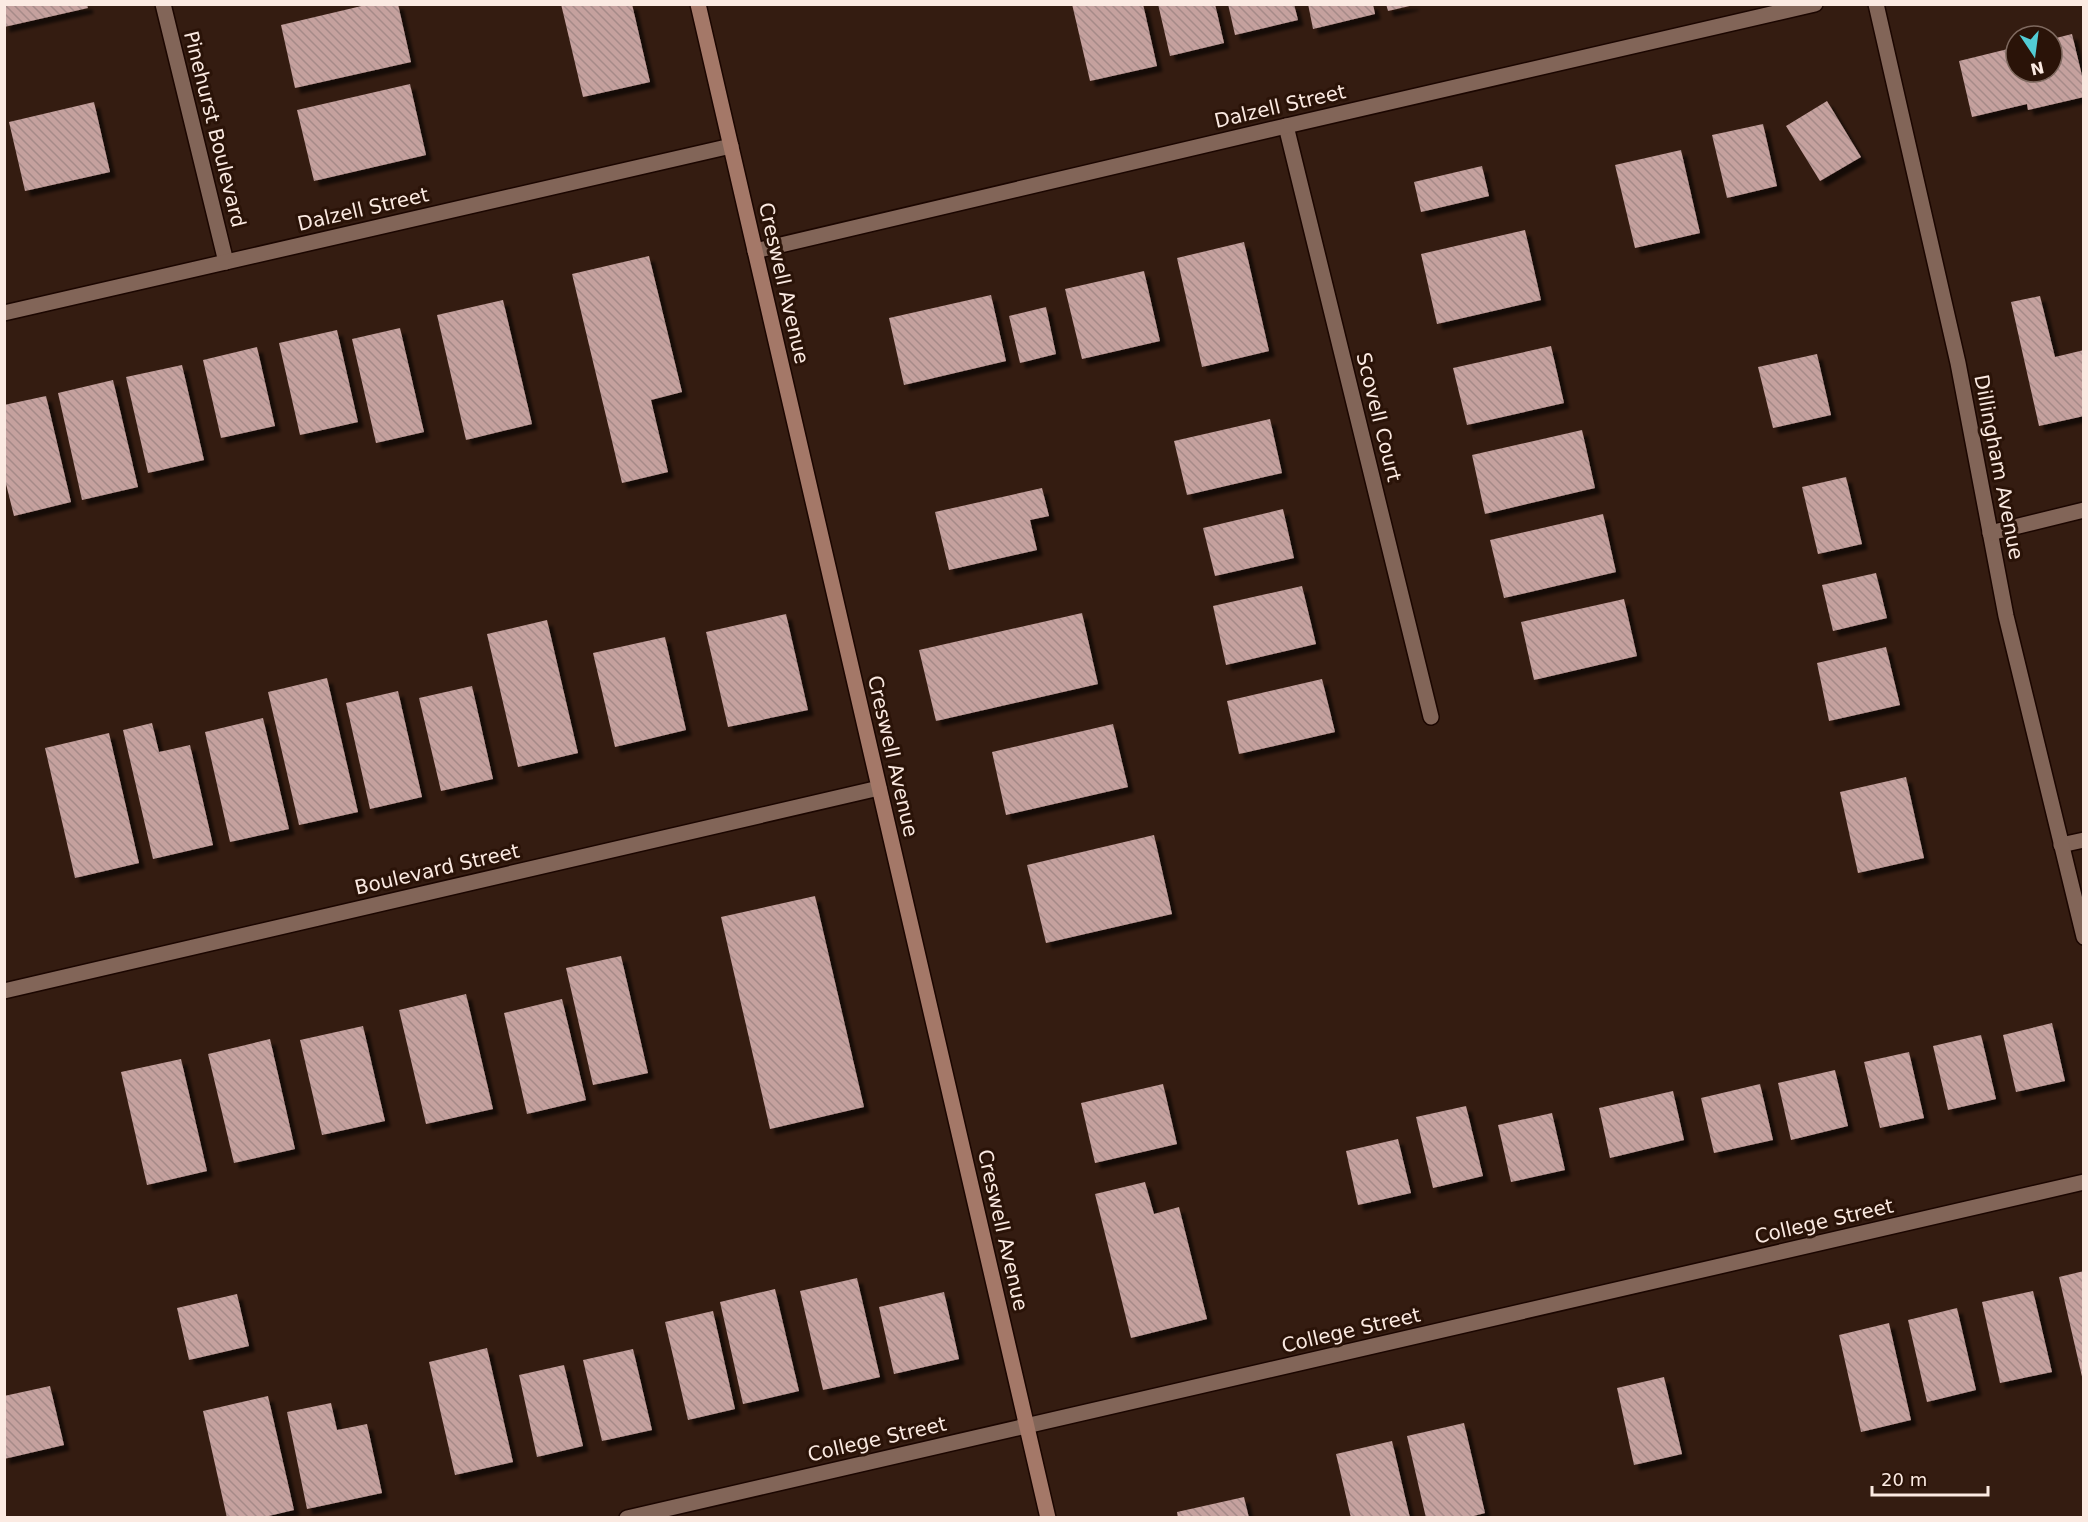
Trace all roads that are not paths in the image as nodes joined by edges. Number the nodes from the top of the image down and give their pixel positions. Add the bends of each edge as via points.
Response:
1 (163, 4) edge
2 (698, 4) edge
3 (1815, 4) edge
4 (1876, 4) edge
5 (1286, 126) junction
6 (731, 146) junction
7 (755, 251) junction
8 (226, 262) junction
9 (4, 313) edge
10 (2084, 510) edge
11 (1990, 533) junction
12 (1431, 717) dead end
13 (879, 788) junction
14 (2084, 840) edge
15 (2061, 845) junction
16 (2084, 937) edge
17 (4, 991) edge
18 (2084, 1182) edge
19 (1027, 1426) junction
20 (627, 1518) edge
21 (1048, 1518) edge

1 - 8 street, Pinehurst Boulevard
2 - 6 street, Creswell Avenue
3 - 5 street, Dalzell Street
4 - 11 street, Dillingham Avenue via 1959,363
5 - 7 street, Dalzell Street
5 - 12 street, Scovell Court
6 - 7 street, Creswell Avenue
6 - 8 street, Dalzell Street
7 - 13 street, Creswell Avenue
8 - 9 street, Dalzell Street
10 - 11 street
11 - 15 street, Dillingham Avenue
13 - 17 street, Boulevard Street
13 - 19 street, Creswell Avenue
14 - 15 street
15 - 16 street, Dillingham Avenue
18 - 19 street, College Street
19 - 20 street, College Street
19 - 21 street, Creswell Avenue

